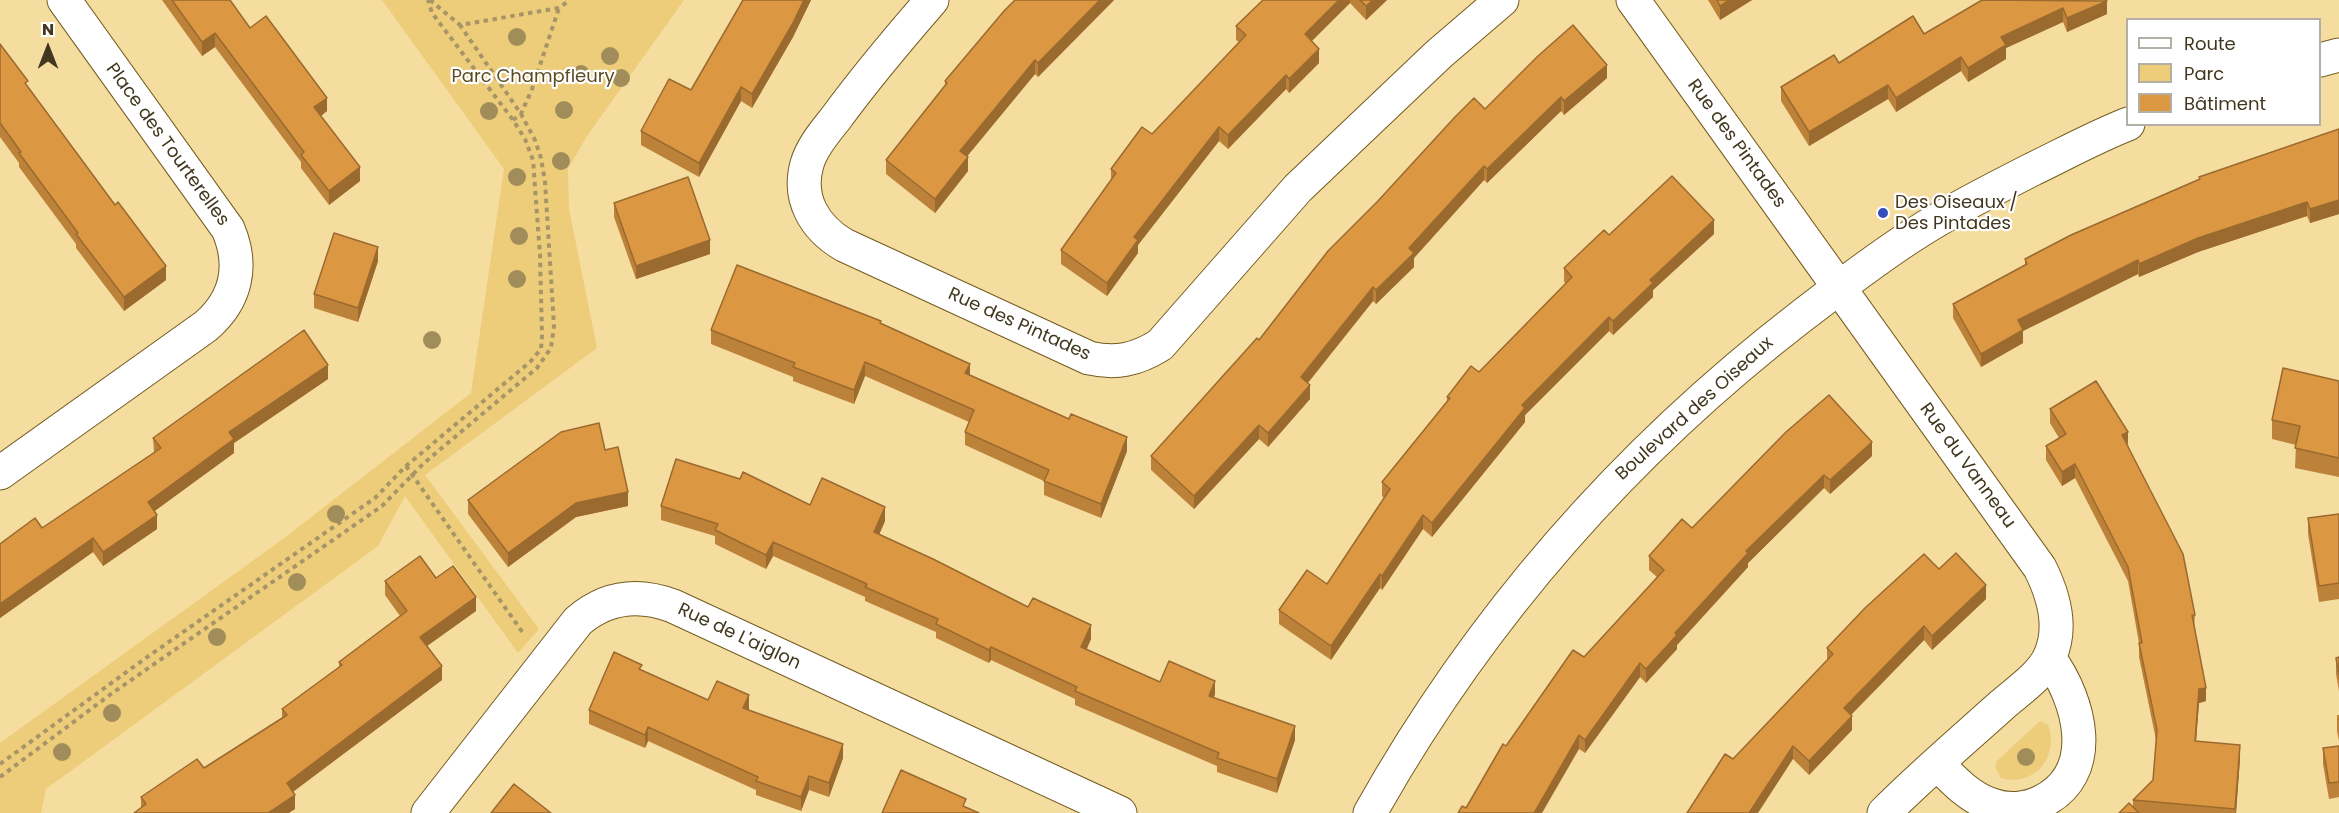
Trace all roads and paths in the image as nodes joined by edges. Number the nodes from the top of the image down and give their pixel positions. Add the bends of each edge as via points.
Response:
1 (64, 0) edge
2 (429, 0) edge
3 (570, 0) edge
4 (932, 0) edge
5 (1502, 0) edge
6 (1633, 0) edge
7 (559, 8) junction
8 (460, 25) junction
9 (2339, 55) edge
10 (2321, 60) edge
11 (521, 114) junction
12 (513, 120) junction
13 (2126, 124) edge
14 (1839, 288) junction
15 (406, 466) junction
16 (0, 473) edge
17 (412, 475) junction
18 (529, 641) dead end
19 (2049, 658) junction
20 (0, 764) edge
21 (1938, 764) junction
22 (0, 777) edge
23 (428, 813) edge
24 (1120, 813) edge
25 (1370, 813) edge
26 (1884, 813) edge

1 - 16 street, Place des Tourterelles via 228,229 236,251 237,276 223,309 206,326
2 - 8 path
2 - 12 path via 432,13
3 - 7 path
4 - 5 street, Rue des Pintades via 811,153 804,188 810,212 824,231 844,245 1077,353 1114,362 1139,357 1160,345 1298,188
6 - 14 street, Rue des Pintades
7 - 8 path
7 - 11 path
8 - 11 path
9 - 10 street
11 - 12 path
11 - 17 path via 535,140 545,182 554,326 551,348 537,368
12 - 15 path via 535,170 541,349
13 - 14 street, Boulevard des Oiseaux via 1954,211
14 - 19 street, Rue du Vanneau via 2040,568 2051,592 2056,620
14 - 25 street, Boulevard des Oiseaux via 1709,392 1586,512 1474,650
15 - 17 path
15 - 20 path via 363,508
17 - 18 path
17 - 22 path via 371,514 111,694
19 - 21 street
19 - 21 street via 2072,699 2079,748 2078,762 2058,791 2034,805 2000,807 1972,795
21 - 26 street
23 - 24 street, Rue de L'aiglon via 578,621 599,606 623,599 648,598 673,606

